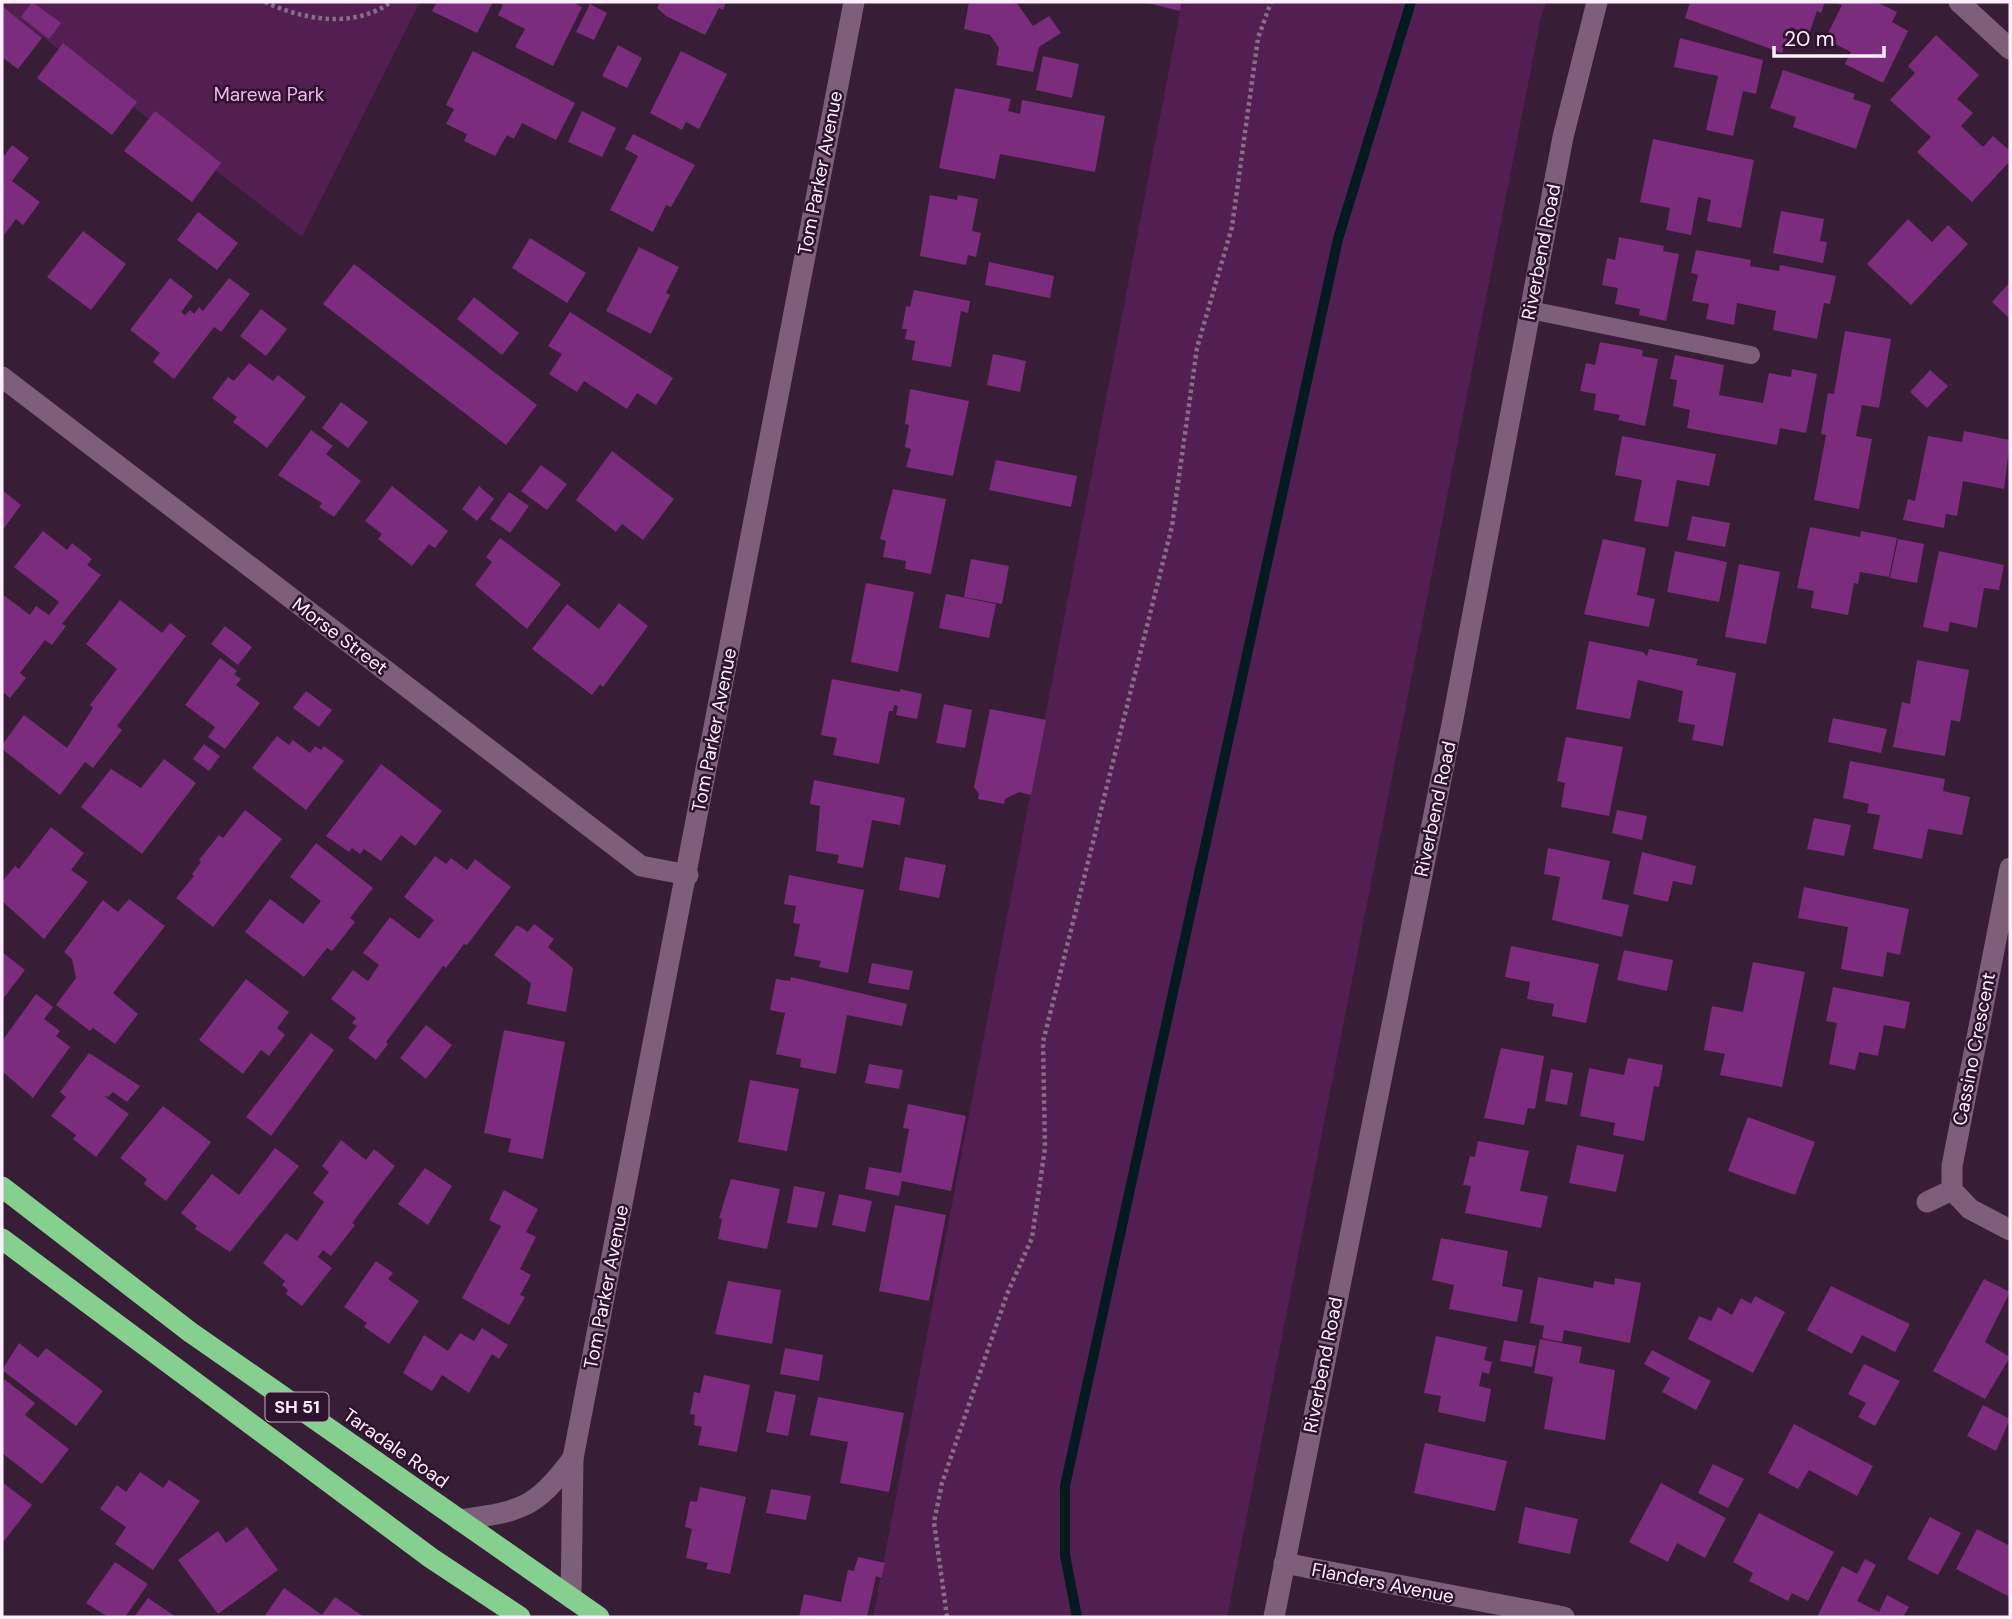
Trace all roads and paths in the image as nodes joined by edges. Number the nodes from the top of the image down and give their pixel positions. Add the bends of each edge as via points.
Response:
1 (265, 2) edge
2 (391, 2) edge
3 (854, 2) edge
4 (1271, 2) edge
5 (1597, 2) edge
6 (1959, 2) edge
7 (2010, 49) edge
8 (1530, 310) junction
9 (1751, 355) dead end
10 (2, 377) edge
11 (2010, 868) edge
12 (688, 875) junction
13 (2, 1187) edge
14 (1952, 1190) junction
15 (1927, 1202) dead end
16 (2010, 1230) edge
17 (2, 1239) edge
18 (573, 1458) junction
19 (459, 1520) junction
20 (1284, 1563) junction
21 (571, 1598) junction
22 (520, 1617) edge
23 (599, 1617) edge
24 (947, 1617) edge
25 (1274, 1617) edge
26 (1564, 1617) edge

1 - 2 path via 325,19 362,17
3 - 12 street, Tom Parker Avenue
4 - 24 path via 1258,38 1233,227 1197,348 1172,526 1043,1042 1045,1148 1032,1238 1007,1294 934,1522
5 - 8 street, Riverbend Road via 1563,137
6 - 7 street
8 - 9 lane
8 - 20 street, Riverbend Road
10 - 12 street, Morse Street via 640,866
11 - 14 street, Cassino Crescent via 1953,1156
12 - 18 street, Tom Parker Avenue
13 - 19 highway, Taradale Road / SH 51 via 190,1332
14 - 15 street
14 - 16 street via 1970,1209
17 - 22 highway, SH 51 via 420,1550
18 - 19 street, Tom Parker Avenue via 550,1490 529,1504 506,1513
18 - 21 street, Tom Parker Avenue
19 - 21 highway, Taradale Road / SH 51
20 - 25 street, Riverbend Road
20 - 26 street, Flanders Avenue
21 - 23 highway, Taradale Road / SH 51

